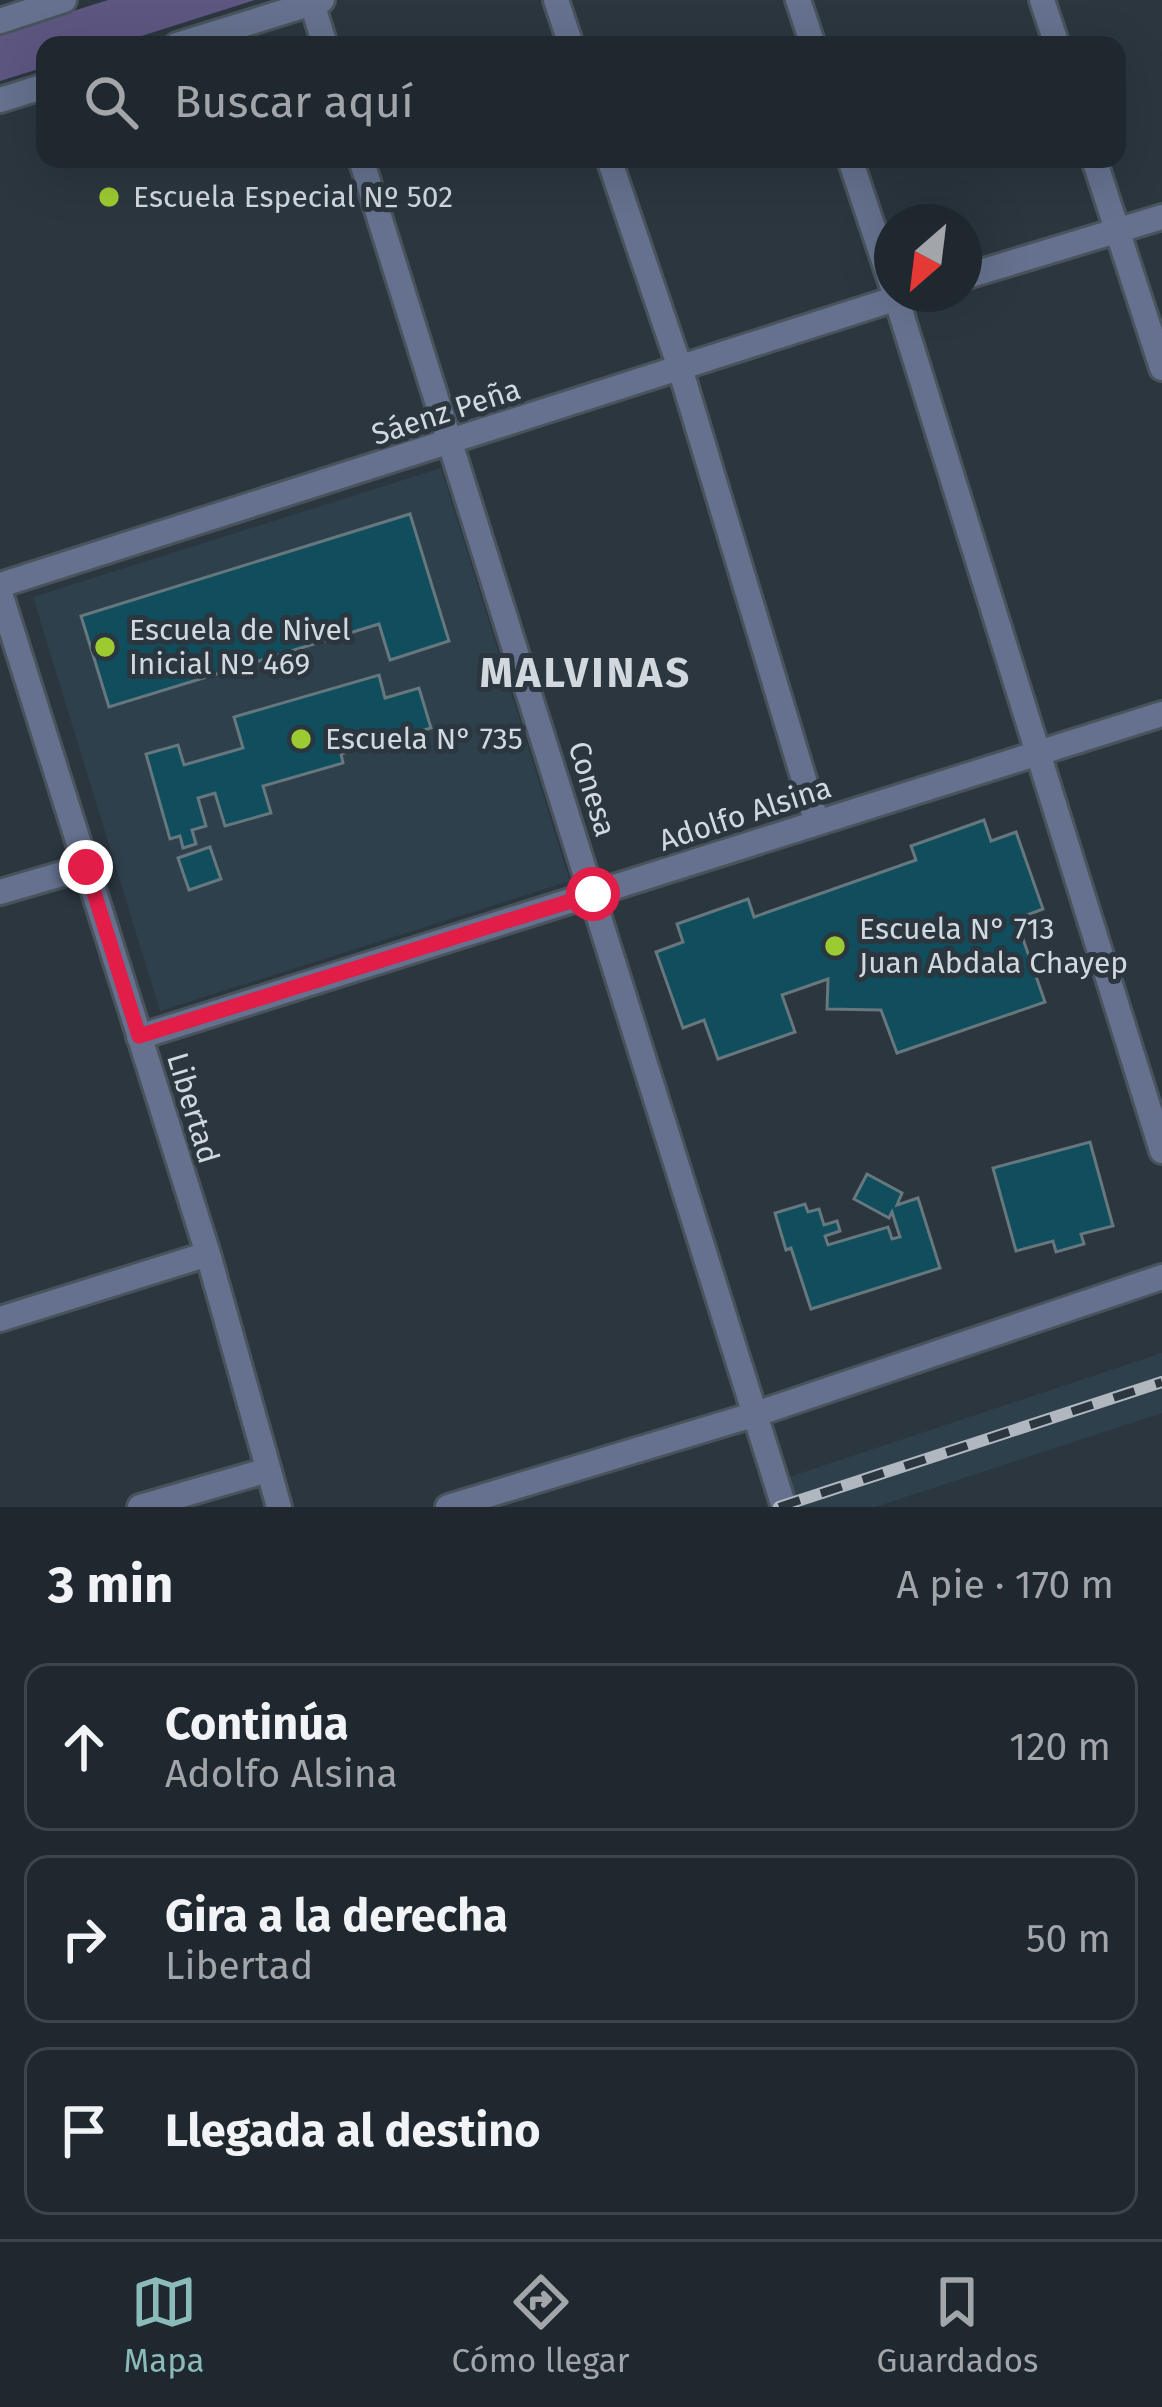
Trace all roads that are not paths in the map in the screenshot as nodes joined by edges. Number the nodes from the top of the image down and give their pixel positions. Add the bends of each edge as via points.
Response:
1 (64, 0) edge
2 (556, 0) edge
3 (798, 0) edge
4 (1042, 0) edge
5 (315, 1) edge
6 (0, 21) edge
7 (204, 36) edge
8 (323, 36) edge
9 (568, 36) edge
10 (810, 36) edge
11 (1054, 36) edge
12 (36, 89) edge
13 (0, 100) edge
14 (364, 168) edge
15 (612, 168) edge
16 (853, 168) edge
17 (1097, 168) edge
18 (1162, 217) edge
19 (874, 226) edge
20 (1118, 230) junction
21 (982, 272) edge
22 (874, 301) edge
23 (904, 312) edge
24 (680, 368) junction
25 (1162, 368) edge
26 (452, 442) junction
27 (0, 589) edge
28 (9, 652) edge
29 (1162, 714) edge
30 (1037, 752) junction
31 (817, 823) junction
32 (86, 867) junction
33 (0, 892) edge
34 (593, 894) junction
35 (139, 1036) junction
36 (1162, 1151) edge
37 (208, 1254) junction
38 (1162, 1277) edge
39 (0, 1318) edge
40 (756, 1414) junction
41 (268, 1470) junction
42 (140, 1507) edge
43 (279, 1507) edge
44 (448, 1507) edge
45 (784, 1507) edge

1 - 6 street
2 - 9 street
3 - 10 street
4 - 11 street
5 - 7 street
5 - 8 street
12 - 13 street
14 - 26 street, Conesa
15 - 24 street
16 - 19 street
17 - 20 street
18 - 20 street
20 - 21 street
20 - 25 street
22 - 24 street, Sáenz Peña
23 - 30 street
24 - 26 street, Sáenz Peña
24 - 31 street
26 - 27 street, Sáenz Peña
26 - 34 street, Conesa
27 - 28 street, Libertad
28 - 32 street, Libertad
29 - 30 street, Adolfo Alsina
30 - 31 street, Adolfo Alsina
30 - 36 street
31 - 34 street, Adolfo Alsina
32 - 33 street
32 - 35 street, Libertad
34 - 35 street, Adolfo Alsina
34 - 40 street, Conesa
35 - 37 street, Libertad
37 - 39 street
37 - 41 street, Libertad
38 - 40 street
40 - 44 street
40 - 45 street, Conesa
41 - 42 street
41 - 43 street, Libertad

